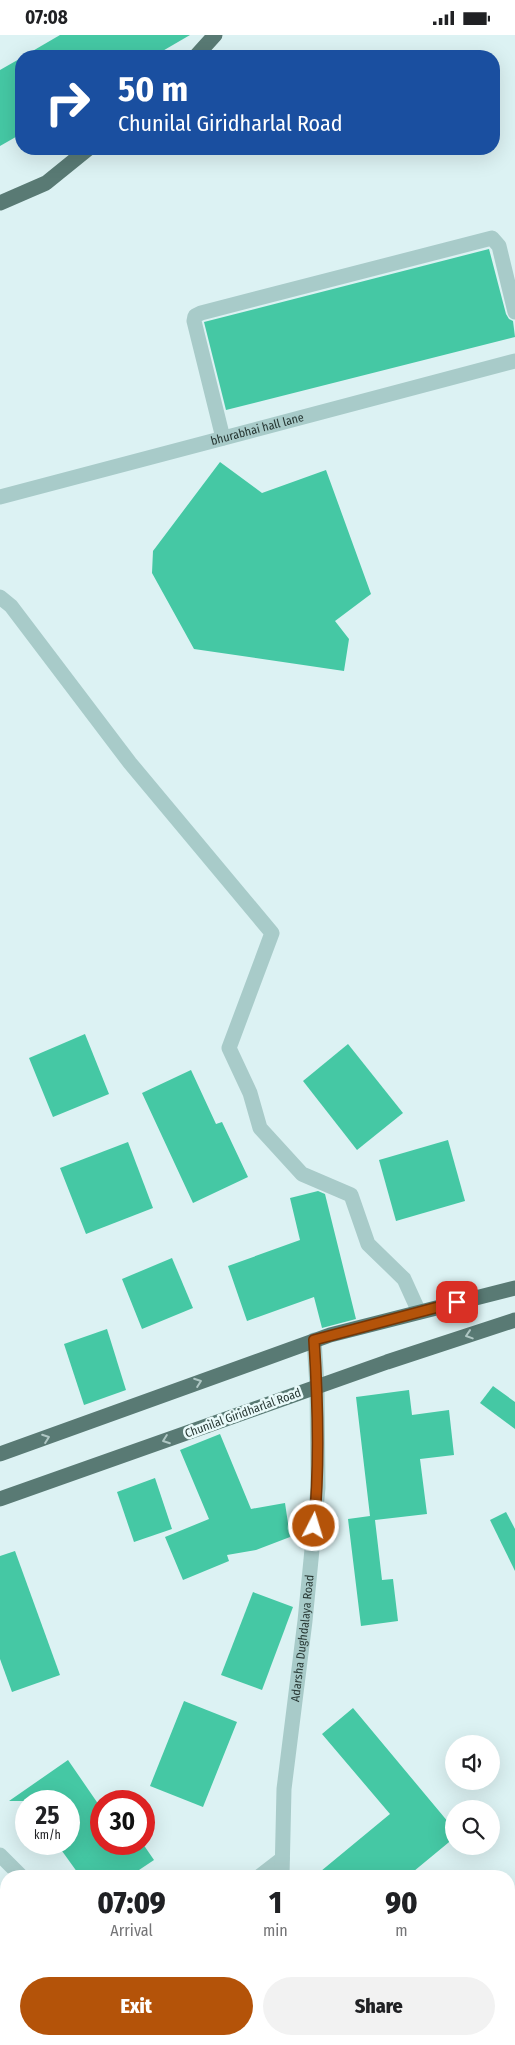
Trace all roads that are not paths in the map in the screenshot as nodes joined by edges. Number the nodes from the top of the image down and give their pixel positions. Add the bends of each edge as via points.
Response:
1 (215, 35) edge
2 (201, 50) edge
3 (81, 155) edge
4 (0, 203) edge
5 (515, 312) edge
6 (515, 361) edge
7 (223, 438) junction
8 (0, 497) edge
9 (0, 597) edge
10 (515, 1287) edge
11 (419, 1312) junction
12 (515, 1320) edge
13 (314, 1340) junction
14 (317, 1386) junction
15 (0, 1454) edge
16 (0, 1499) edge
17 (0, 1855) edge
18 (282, 1859) junction
19 (15, 1870) edge
20 (268, 1870) edge
21 (282, 1870) edge

1 - 2 main road
3 - 4 main road via 46,183
5 - 7 street via 499,246 492,238 201,313 194,321
6 - 7 street, bhurabhai hall lane
7 - 8 street, bhurabhai hall lane
9 - 11 street via 11,606 130,763 272,933 229,1048 250,1093 260,1128 302,1175 352,1195 368,1244 404,1279
10 - 11 main road
11 - 13 main road
12 -> 14 main road, Chunilal Giridharlal Road
13 - 14 street, Adarsha Dughdalaya Road
15 -> 13 main road
14 -> 16 main road, Chunilal Giridharlal Road
14 - 18 street, Adarsha Dughdalaya Road via 318,1488 284,1789
17 - 19 street
18 - 20 street
18 - 21 street, Adarsha Dughdalaya Road

